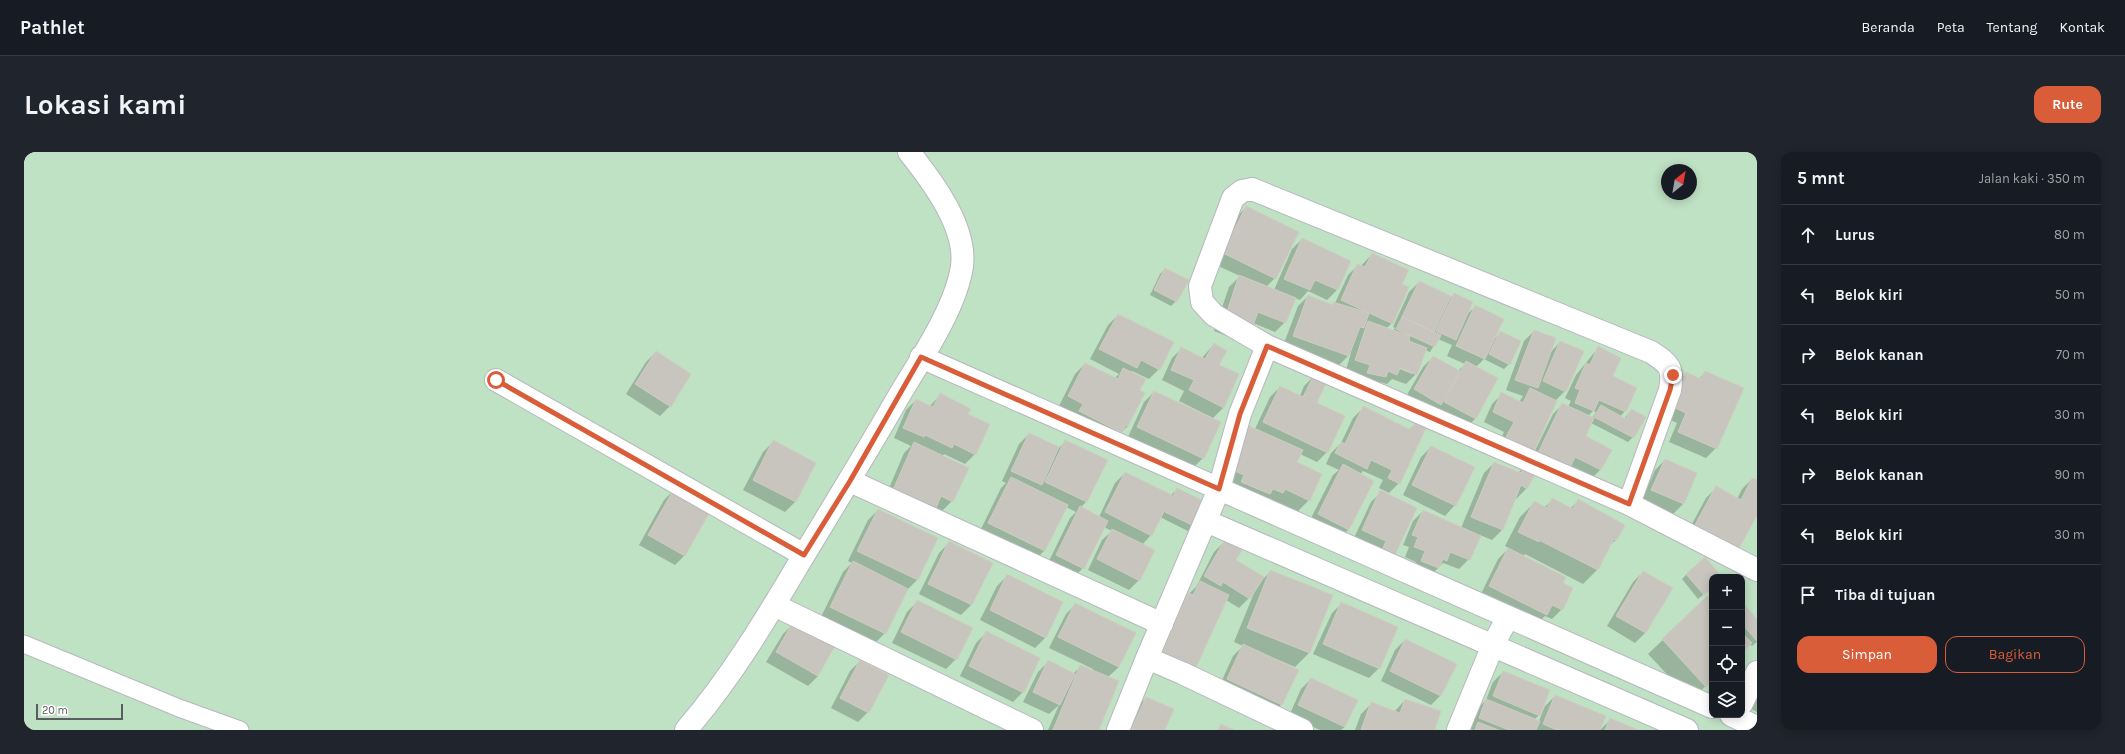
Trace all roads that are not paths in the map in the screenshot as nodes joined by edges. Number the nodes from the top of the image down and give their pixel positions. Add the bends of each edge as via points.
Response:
1 (909, 152) edge
2 (1267, 346) junction
3 (921, 357) junction
4 (496, 380) dead end
5 (850, 481) junction
6 (1219, 489) junction
7 (1629, 504) junction
8 (1206, 521) junction
9 (804, 555) junction
10 (1757, 570) edge
11 (774, 605) junction
12 (1508, 617) junction
13 (1162, 624) junction
14 (24, 644) edge
15 (1493, 645) junction
16 (1147, 658) junction
17 (1757, 672) edge
18 (1745, 695) edge
19 (1709, 706) edge
20 (1744, 718) edge
21 (1757, 727) edge
22 (240, 730) edge
23 (686, 730) edge
24 (1032, 730) edge
25 (1118, 730) edge
26 (1302, 730) edge
27 (1458, 730) edge
28 (1687, 730) edge

1 - 3 street via 932,182 958,231 962,264 956,290
2 - 6 street via 1240,414
2 - 7 street
2 - 7 street via 1214,315 1202,302 1200,286 1233,198 1242,191 1252,189 1651,352 1665,362 1673,375 1670,390
3 - 5 street
3 - 6 street
4 - 9 street
5 - 9 street
5 - 13 street
6 - 8 street
6 - 12 street
7 - 10 street
8 - 13 street
8 - 15 street
9 - 11 street
11 - 23 street via 715,697
11 - 24 street
12 - 15 street
12 - 19 street
13 - 16 street
14 - 22 lane via 179,708
15 - 27 street
15 - 28 street
16 - 25 street
16 - 26 street via 1182,672
17 - 18 street
20 - 21 street

